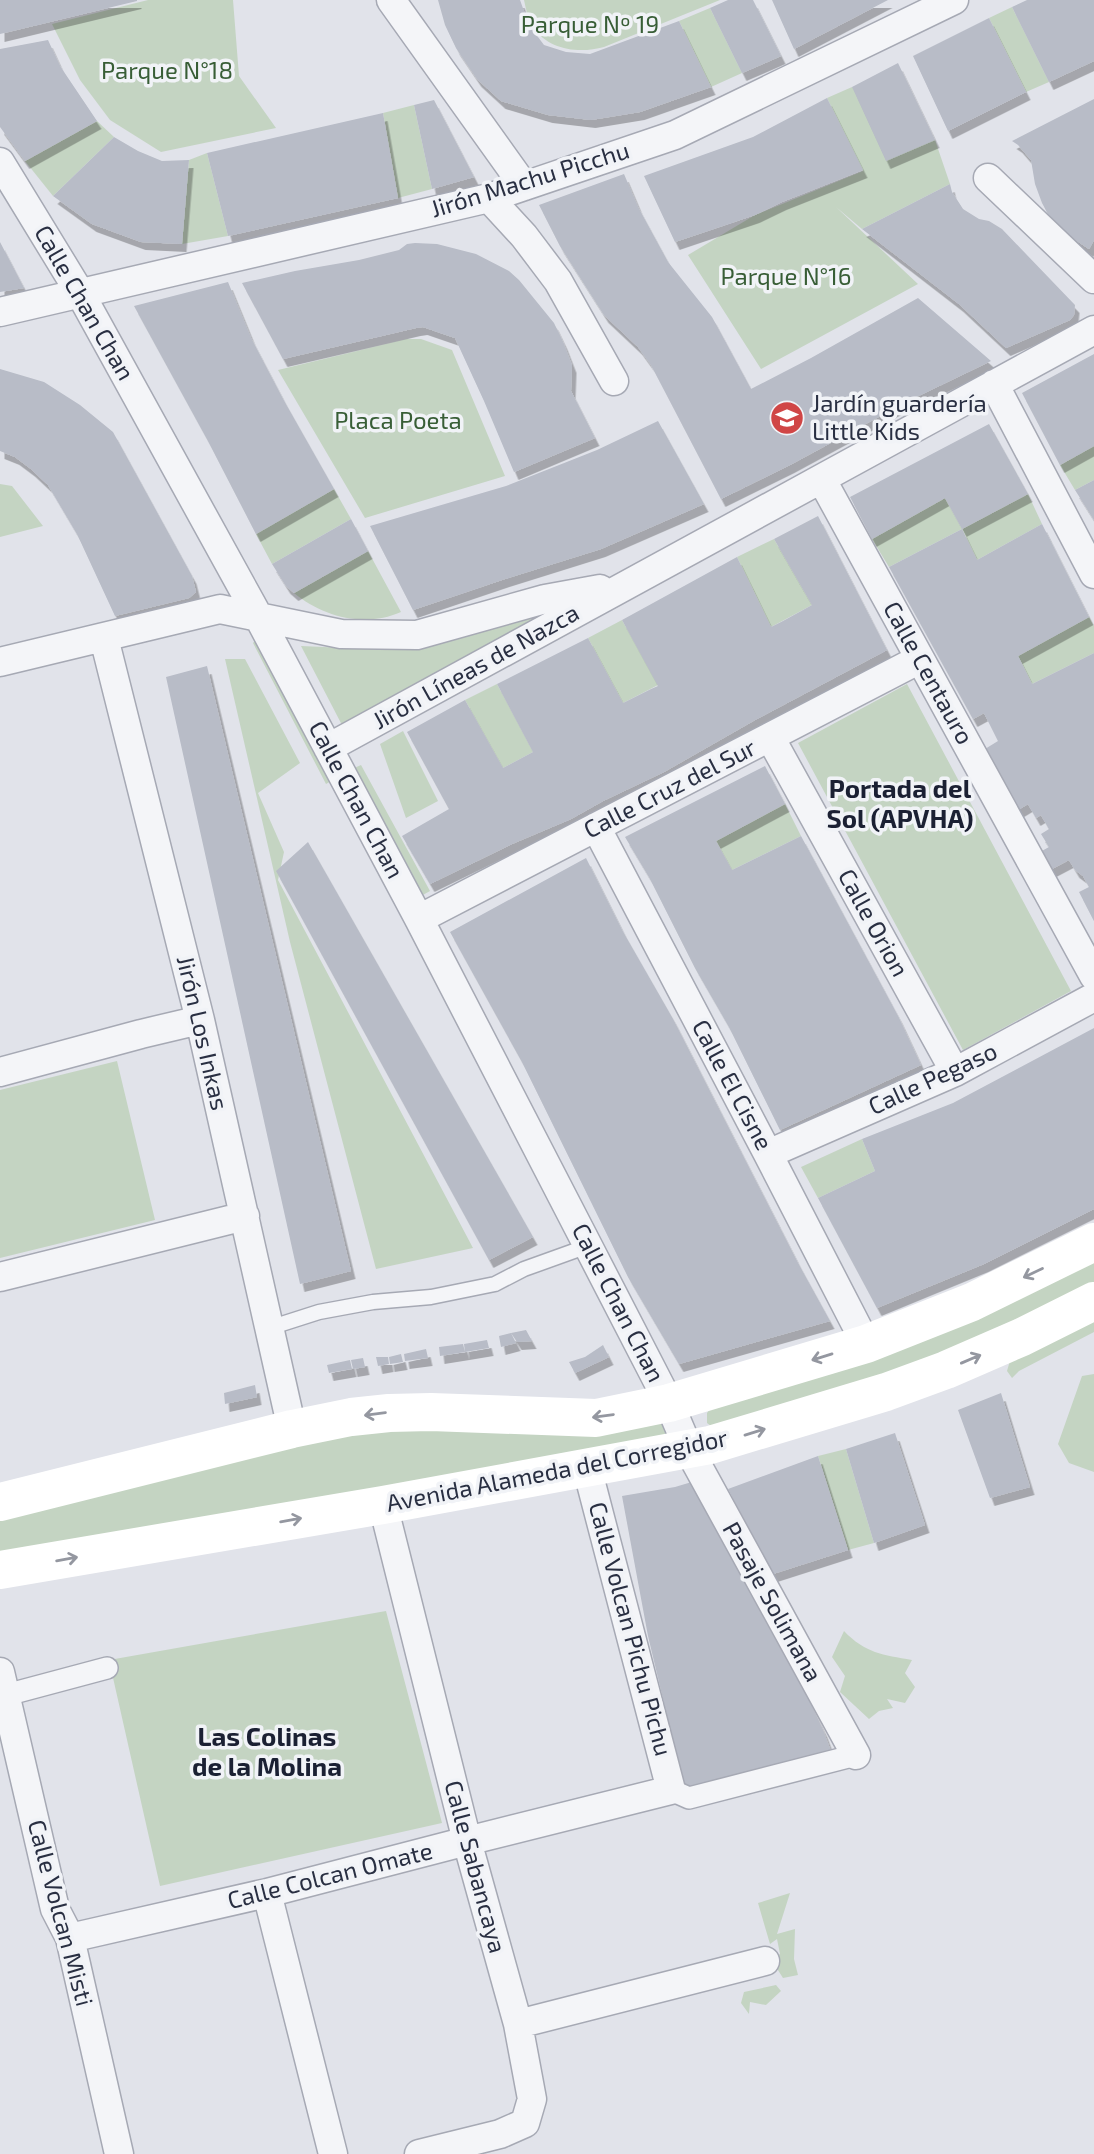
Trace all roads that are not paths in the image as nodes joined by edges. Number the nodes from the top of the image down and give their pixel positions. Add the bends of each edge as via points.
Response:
1 (391, 0) edge
2 (954, 0) edge
3 (0, 162) edge
4 (988, 178) dead end
5 (524, 186) junction
6 (489, 198) junction
7 (1094, 279) edge
8 (80, 293) junction
9 (0, 312) edge
10 (1094, 330) edge
11 (614, 381) dead end
12 (994, 384) junction
13 (822, 480) junction
14 (1094, 574) edge
15 (623, 585) junction
16 (258, 616) junction
17 (104, 638) junction
18 (920, 659) junction
19 (0, 662) edge
20 (770, 737) junction
21 (328, 748) junction
22 (596, 827) junction
23 (419, 919) junction
24 (1094, 976) edge
25 (1094, 997) edge
26 (200, 1020) junction
27 (1, 1068) edge
28 (955, 1072) junction
29 (768, 1154) junction
30 (244, 1216) junction
31 (1094, 1242) edge
32 (588, 1246) junction
33 (0, 1277) edge
34 (1094, 1301) edge
35 (270, 1328) junction
36 (866, 1344) junction
37 (669, 1403) junction
38 (292, 1429) junction
39 (689, 1450) junction
40 (587, 1468) junction
41 (0, 1502) edge
42 (383, 1504) junction
43 (0, 1570) edge
44 (107, 1668) dead end
45 (3, 1683) edge
46 (856, 1755) joint
47 (671, 1790) junction
48 (467, 1841) junction
49 (267, 1893) junction
50 (70, 1938) junction
51 (765, 1961) dead end
52 (518, 2024) junction
53 (119, 2154) edge
54 (333, 2154) edge
55 (419, 2154) edge

1 - 5 street
2 - 5 street, Jirón Machu Picchu via 676,135
3 - 8 street, Calle Chan Chan
4 - 7 street
5 - 6 street, Jirón Machu Picchu
6 - 8 street, Jirón Machu Picchu
6 - 11 street via 558,281
8 - 9 street, Jirón Machu Picchu
8 - 16 street, Calle Chan Chan
10 - 12 street, Jirón Líneas de Nazca
12 - 13 street, Jirón Líneas de Nazca
12 - 14 street
13 - 15 street, Jirón Líneas de Nazca
13 - 18 street, Calle Centauro
15 - 16 street, Jirón Líneas de Nazca via 545,599 417,635 341,634
15 - 21 street, Jirón Líneas de Nazca
16 - 17 street, Jirón Líneas de Nazca via 219,609
16 - 21 street, Calle Chan Chan
17 - 19 street, Jirón Líneas de Nazca
17 - 26 street, Jirón Los Inkas
18 - 20 street, Calle Cruz del Sur
18 - 24 street, Calle Centauro
20 - 22 street, Calle Cruz del Sur
20 - 28 street, Calle Orion
21 - 23 street, Calle Chan Chan
22 - 23 street, Calle Cruz del Sur
22 - 29 street, Calle El Cisne
23 - 32 street, Calle Chan Chan
25 - 28 street, Calle Pegaso
26 - 27 street
26 - 30 street, Jirón Los Inkas
28 - 29 street, Calle Pegaso
29 - 36 street, Calle El Cisne
30 - 33 street
30 - 35 street, Jirón Los Inkas
31 -> 36 main road, Avenida Alameda del Corregidor via 972,1302
32 - 35 lane via 495,1284 319,1312
32 - 37 street, Calle Chan Chan
39 -> 34 main road, Avenida Alameda del Corregidor via 946,1370
35 - 38 street, Jirón Los Inkas
36 -> 37 main road, Avenida Alameda del Corregidor
37 -> 38 main road, Avenida Alameda del Corregidor via 596,1418 389,1413
37 - 39 street, Calle Chan Chan
38 - 41 main road, Avenida Alameda del Corregidor
39 - 40 main road, Avenida Alameda del Corregidor
39 - 46 street, Pasaje Solimana
40 - 42 main road, Avenida Alameda del Corregidor
40 - 47 street, Calle Volcan Pichu Pichu
43 -> 42 main road, Avenida Alameda del Corregidor
42 - 48 street, Calle Sabancaya
44 - 45 street
45 - 50 street, Calle Volcan Misti via 55,1909
46 - 47 street via 689,1798
47 - 48 street, Calle Colcan Omate
48 - 49 street, Calle Colcan Omate
48 - 52 street, Calle Sabancaya
49 - 50 street, Calle Colcan Omate
49 - 54 street
50 - 53 street, Calle Volcan Misti
51 - 52 street
52 - 55 street, Calle Sabancaya via 532,2099 525,2123 500,2134

